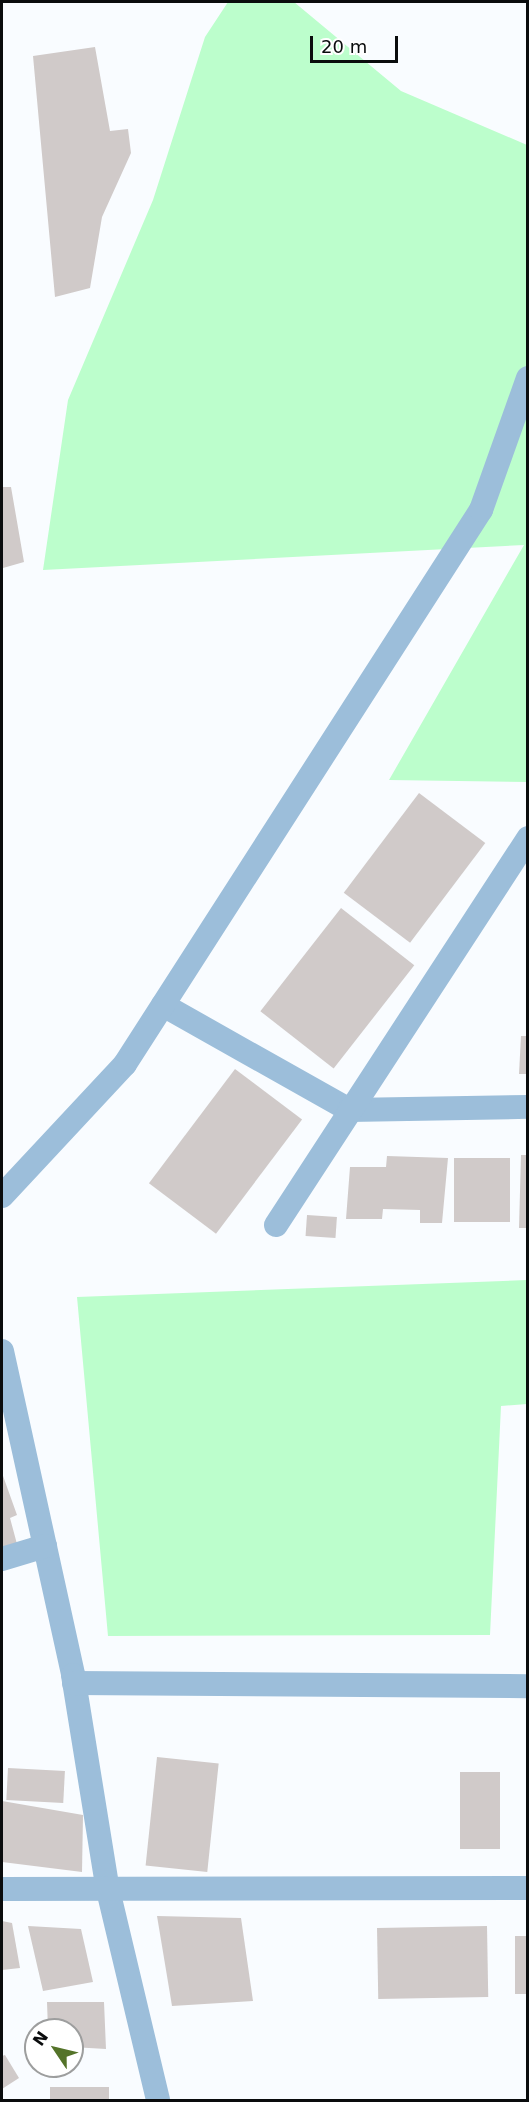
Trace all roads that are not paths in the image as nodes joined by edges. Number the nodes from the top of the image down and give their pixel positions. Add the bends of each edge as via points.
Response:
1 (528, 378) edge
2 (528, 838) edge
3 (163, 1005) junction
4 (528, 1107) edge
5 (349, 1110) junction
6 (2, 1196) edge
7 (276, 1225) dead end
8 (2, 1351) edge
9 (45, 1546) junction
10 (2, 1559) edge
11 (74, 1683) junction
12 (528, 1686) edge
13 (528, 1888) edge
14 (2, 1889) edge
15 (108, 1890) junction
16 (158, 2100) edge

1 - 3 street via 481,510
2 - 5 street
3 - 5 street
3 - 6 street via 125,1064
4 - 5 street
5 - 7 street
8 - 9 street
9 - 10 street
9 - 11 street
11 - 12 street
11 - 15 street
13 - 15 street
14 - 15 street
15 - 16 street

